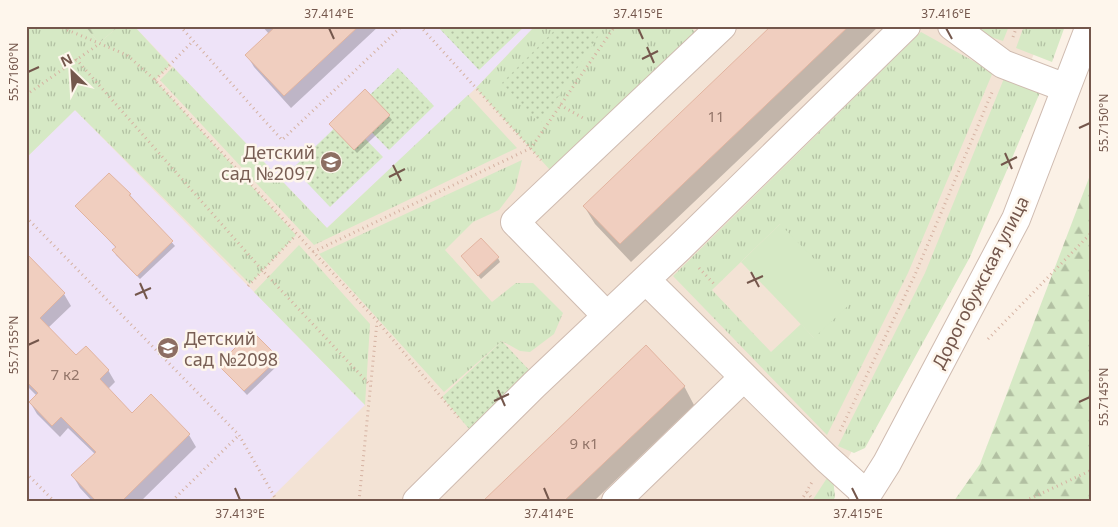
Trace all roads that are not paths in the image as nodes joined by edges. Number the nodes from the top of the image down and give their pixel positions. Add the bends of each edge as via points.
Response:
1 (722, 26) edge
2 (906, 26) edge
3 (952, 26) edge
4 (1090, 26) edge
5 (1066, 88) junction
6 (646, 280) junction
7 (607, 316) junction
8 (744, 377) junction
9 (865, 498) edge
10 (417, 501) edge
11 (616, 501) edge

1 - 7 street via 515,222
2 - 6 street
3 - 5 street via 1003,64
4 - 5 street, Дорогобужская улица
5 - 9 street, Дорогобужская улица via 1016,219 887,463
6 - 7 street
6 - 8 street
7 - 10 street
8 - 9 street
8 - 11 street

